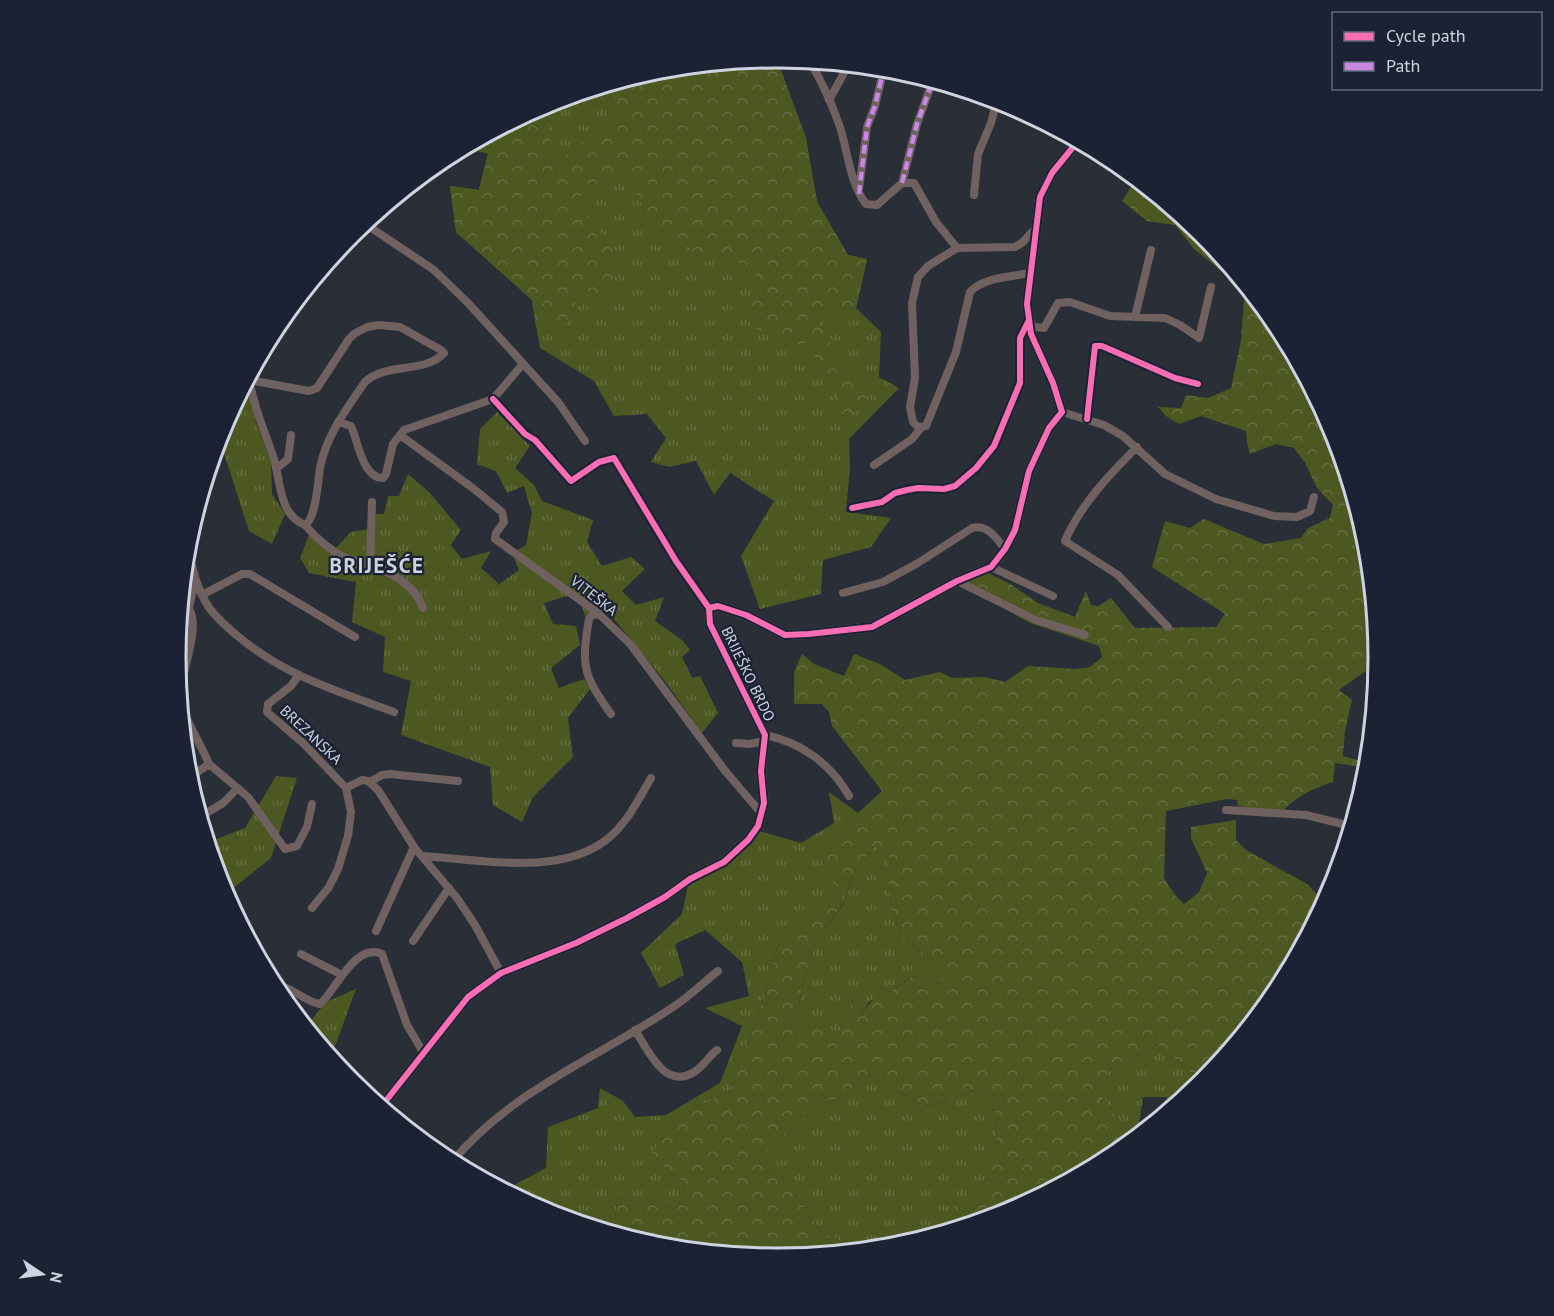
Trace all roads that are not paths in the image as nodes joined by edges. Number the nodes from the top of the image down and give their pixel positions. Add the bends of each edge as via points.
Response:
1 (813, 69) edge
2 (844, 72) edge
3 (882, 77) edge
4 (930, 88) edge
5 (828, 100) junction
6 (995, 109) edge
7 (1071, 146) edge
8 (902, 183) junction
9 (859, 194) junction
10 (974, 195) dead end
11 (372, 228) edge
12 (1036, 228) junction
13 (957, 248) junction
14 (1151, 250) dead end
15 (1029, 273) junction
16 (1211, 287) dead end
17 (1135, 317) junction
18 (1028, 322) junction
19 (522, 365) junction
20 (256, 380) edge
21 (1198, 384) dead end
22 (252, 388) edge
23 (493, 399) junction
24 (1062, 412) junction
25 (1087, 419) junction
26 (338, 422) junction
27 (921, 428) junction
28 (291, 435) dead end
29 (400, 435) junction
30 (585, 441) dead end
31 (1137, 447) junction
32 (874, 465) dead end
33 (276, 470) junction
34 (1314, 497) dead end
35 (372, 502) dead end
36 (852, 507) dead end
37 (305, 525) junction
38 (1005, 549) junction
39 (370, 565) junction
40 (991, 567) junction
41 (193, 573) edge
42 (195, 581) junction
43 (957, 581) junction
44 (843, 593) dead end
45 (202, 595) junction
46 (1053, 596) dead end
47 (423, 608) dead end
48 (709, 608) junction
49 (189, 609) joint
50 (599, 615) junction
51 (1168, 627) dead end
52 (1084, 635) dead end
53 (355, 637) dead end
54 (186, 667) edge
55 (298, 676) junction
56 (394, 712) dead end
57 (611, 714) dead end
58 (191, 722) edge
59 (765, 738) junction
60 (736, 743) dead end
61 (209, 764) junction
62 (198, 772) edge
63 (651, 777) dead end
64 (458, 781) dead end
65 (370, 782) junction
66 (346, 788) junction
67 (237, 789) junction
68 (849, 796) dead end
69 (312, 804) dead end
70 (1226, 810) dead end
71 (207, 812) edge
72 (762, 814) junction
73 (1343, 824) edge
74 (414, 847) junction
75 (422, 856) junction
76 (449, 888) junction
77 (312, 908) dead end
78 (376, 931) dead end
79 (413, 942) dead end
80 (301, 954) dead end
81 (718, 970) dead end
82 (501, 973) junction
83 (342, 975) junction
84 (289, 990) edge
85 (635, 1030) junction
86 (717, 1050) dead end
87 (423, 1052) junction
88 (386, 1100) edge
89 (459, 1155) edge

1 - 5 street
2 - 5 street
3 - 9 street via 867,127
4 - 8 street
5 - 9 street
6 - 10 street via 978,154
7 - 12 street via 1040,197
8 - 9 street via 877,205 866,204
8 - 13 street via 914,183 936,222
11 - 19 street via 434,270
12 - 13 street via 1015,247
12 - 15 street
13 - 27 street via 918,277 912,303 915,378 910,406 913,422
14 - 17 street
15 - 18 street
15 - 27 street via 991,280 970,292 947,377 927,424
16 - 17 street via 1199,338 1171,320
17 - 18 street via 1110,316 1065,301 1058,303 1044,328
18 - 24 street
18 - 36 street via 1020,338 1020,383 994,446 976,468 955,486 907,490 882,502
19 - 23 street
19 - 30 street via 558,402
20 - 26 street via 309,391 317,388 354,334 379,325 400,327 444,353 421,364 370,377
21 - 25 street via 1095,346
22 - 33 street
23 - 29 street via 412,426
23 - 48 street, BRIJEŠKO BRDO via 571,481 599,462 614,458
24 - 25 street
24 - 38 street via 1049,428 1029,471 1015,530
25 - 31 street
26 - 29 street via 349,424 368,469 380,478 386,474 393,444
26 - 37 street via 322,458 312,518
27 - 32 street via 912,439
28 - 33 street via 288,459
29 - 50 street, VITEŠKA via 502,512 504,522 495,539
31 - 34 street via 1165,474 1216,499 1274,516 1297,517 1310,511
31 - 51 street via 1089,500 1065,540 1118,575
33 - 37 street via 286,509
35 - 39 street
37 - 39 street via 328,547
38 - 40 street
38 - 44 street via 987,529 972,528 883,582
39 - 47 street via 415,591
40 - 43 street
40 - 46 street
41 - 42 street
42 - 45 street
42 - 49 street
43 - 48 street via 872,627 809,634 785,634 746,615 718,606
43 - 52 street via 1036,620
45 - 53 street via 242,574 250,574
45 - 55 street via 214,614 233,632 276,665
48 - 59 street, BRIJEŠKO BRDO via 710,624
49 - 54 street via 193,618
50 - 57 street via 589,619 584,659 586,673
50 - 72 street, VITEŠKA via 631,645
55 - 56 street
55 - 66 street, BREZANSKA via 268,704 267,712
58 - 61 street
59 - 60 street via 749,744
59 - 68 street via 780,738 816,757 832,771
59 - 72 street, BRIJEŠKO BRDO
61 - 62 street
61 - 67 street
63 - 75 street via 631,813 608,839 592,850 538,863
64 - 65 street via 390,774
65 - 66 street via 362,780
65 - 74 street
66 - 77 street via 351,812 348,836 338,869
67 - 69 street via 248,797 285,849 297,846 302,839
67 - 71 street
70 - 73 street via 1306,815
72 - 82 street, BRIJEŠKO BRDO via 748,840 724,862 586,938
74 - 75 street
74 - 78 street
75 - 76 street
76 - 79 street
76 - 82 street
80 - 83 street
81 - 85 street via 675,1006
82 - 87 street, BRIJEŠKO BRDO via 468,997
83 - 84 street via 320,1004
83 - 87 street via 360,957 376,951 382,954 407,1025
85 - 86 street via 659,1067 674,1077 692,1074
85 - 89 street via 534,1089
87 - 88 street, BRIJEŠKO BRDO

